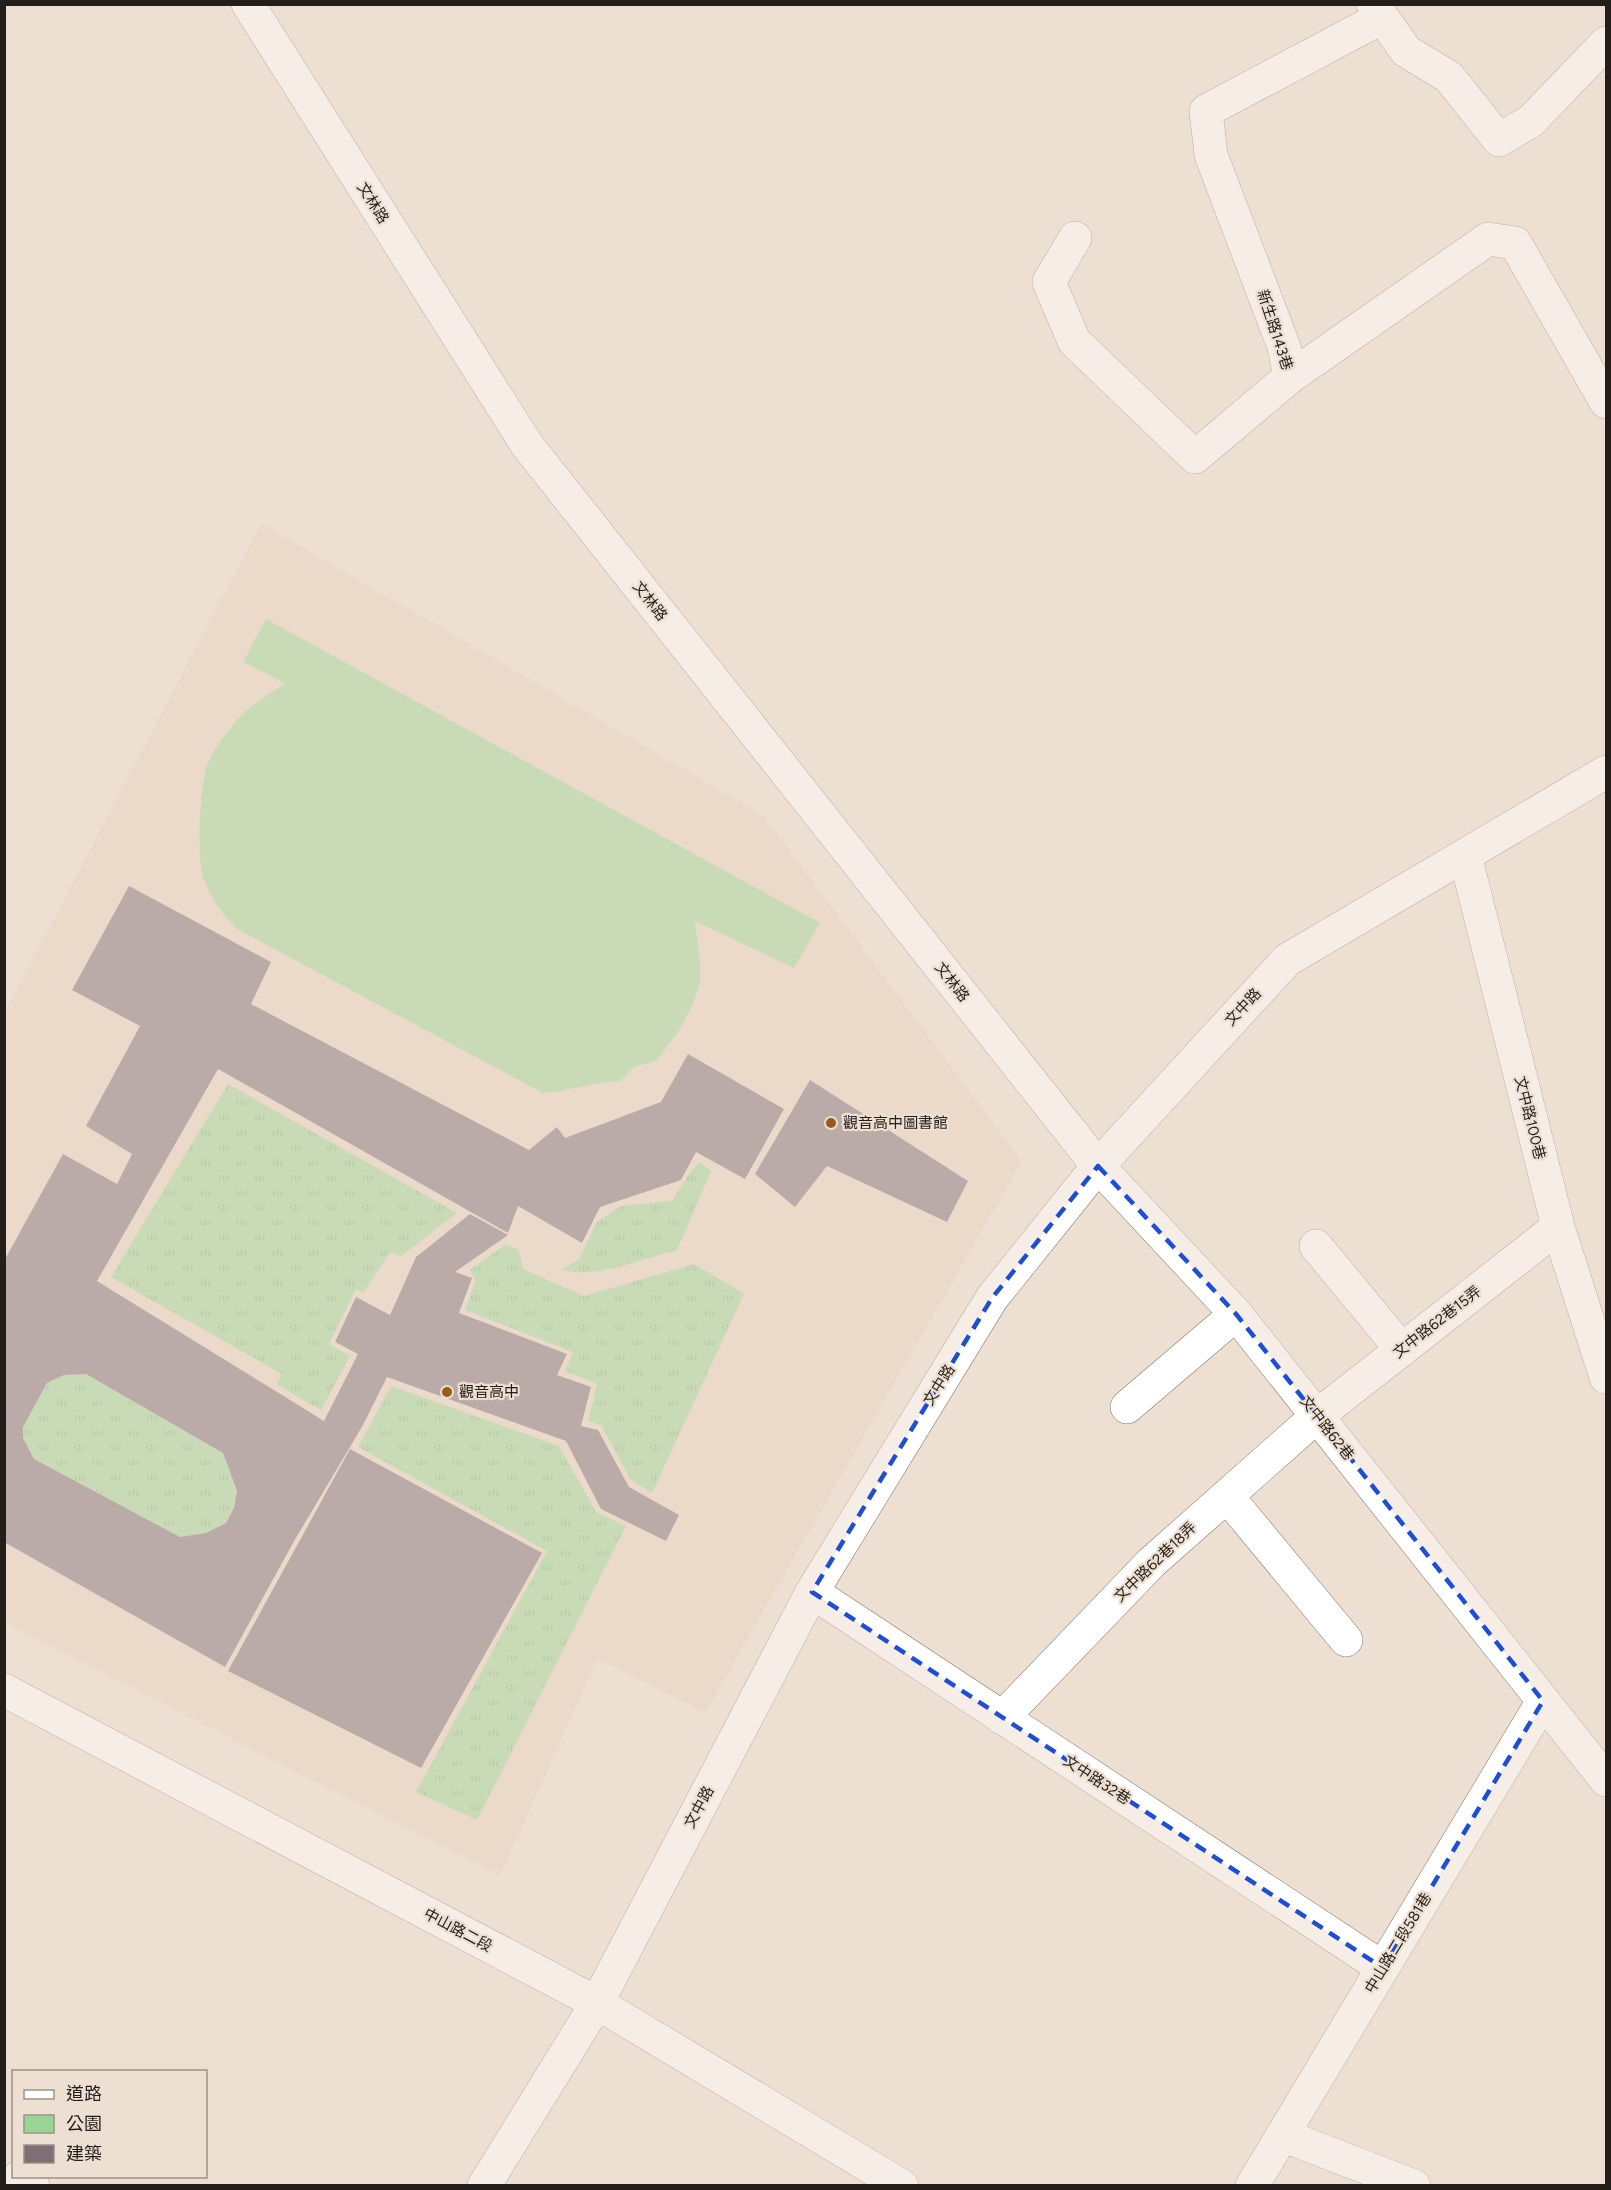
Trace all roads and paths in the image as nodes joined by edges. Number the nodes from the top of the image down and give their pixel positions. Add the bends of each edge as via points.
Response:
1 (248, 4) edge
2 (1377, 11) edge
3 (1606, 43) edge
4 (1075, 237) dead end
5 (1290, 377) junction
6 (1606, 402) edge
7 (1606, 772) edge
8 (1465, 855) junction
9 (1098, 1166) junction
10 (1557, 1227) junction
11 (1316, 1246) dead end
12 (1595, 1309) edge
13 (1236, 1314) junction
14 (1402, 1350) junction
15 (1606, 1377) edge
16 (1127, 1407) dead end
17 (1317, 1416) junction
18 (1227, 1496) junction
19 (812, 1592) junction
20 (1346, 1640) dead end
21 (4, 1690) edge
22 (1544, 1701) junction
23 (1002, 1718) junction
24 (1606, 1780) edge
25 (1383, 1968) junction
26 (597, 2003) junction
27 (1282, 2135) junction
28 (483, 2186) edge
29 (902, 2186) edge
30 (1252, 2186) edge
31 (1414, 2186) edge

1 - 9 street, 文林路 via 526,445
2 - 3 street via 1406,51 1449,77 1499,140 1531,121
2 - 5 street, 新生路143巷 via 1206,111 1211,155 1284,347
4 - 5 street via 1049,282 1074,341 1195,457
5 - 6 street, 新生路143巷 via 1488,239 1515,243
7 - 8 street, 文中路
8 - 9 street, 文中路 via 1287,960
8 - 10 street, 文中路100巷
9 - 13 street, 文中路62巷
9 - 19 street, 文中路 via 992,1298
10 - 12 street, 文中路100巷
10 - 14 street, 文中路62巷15弄
11 - 14 street
12 - 15 street, 文中路100巷
13 - 16 street
13 - 17 street, 文中路62巷
14 - 17 street, 文中路62巷15弄
17 - 18 street, 文中路62巷18弄
17 - 22 street, 文中路62巷
18 - 20 street
18 - 23 street, 文中路62巷18弄 via 1151,1563
19 - 23 street, 文中路32巷
19 - 26 street, 文中路
21 - 26 street, 中山路二段
22 - 24 street, 文中路62巷
22 - 25 street, 中山路二段581巷
23 - 25 street, 文中路32巷
25 - 27 street, 中山路二段581巷
26 - 28 street, 文中路
26 - 29 street, 中山路二段
27 - 30 street, 中山路二段581巷
27 - 31 street

